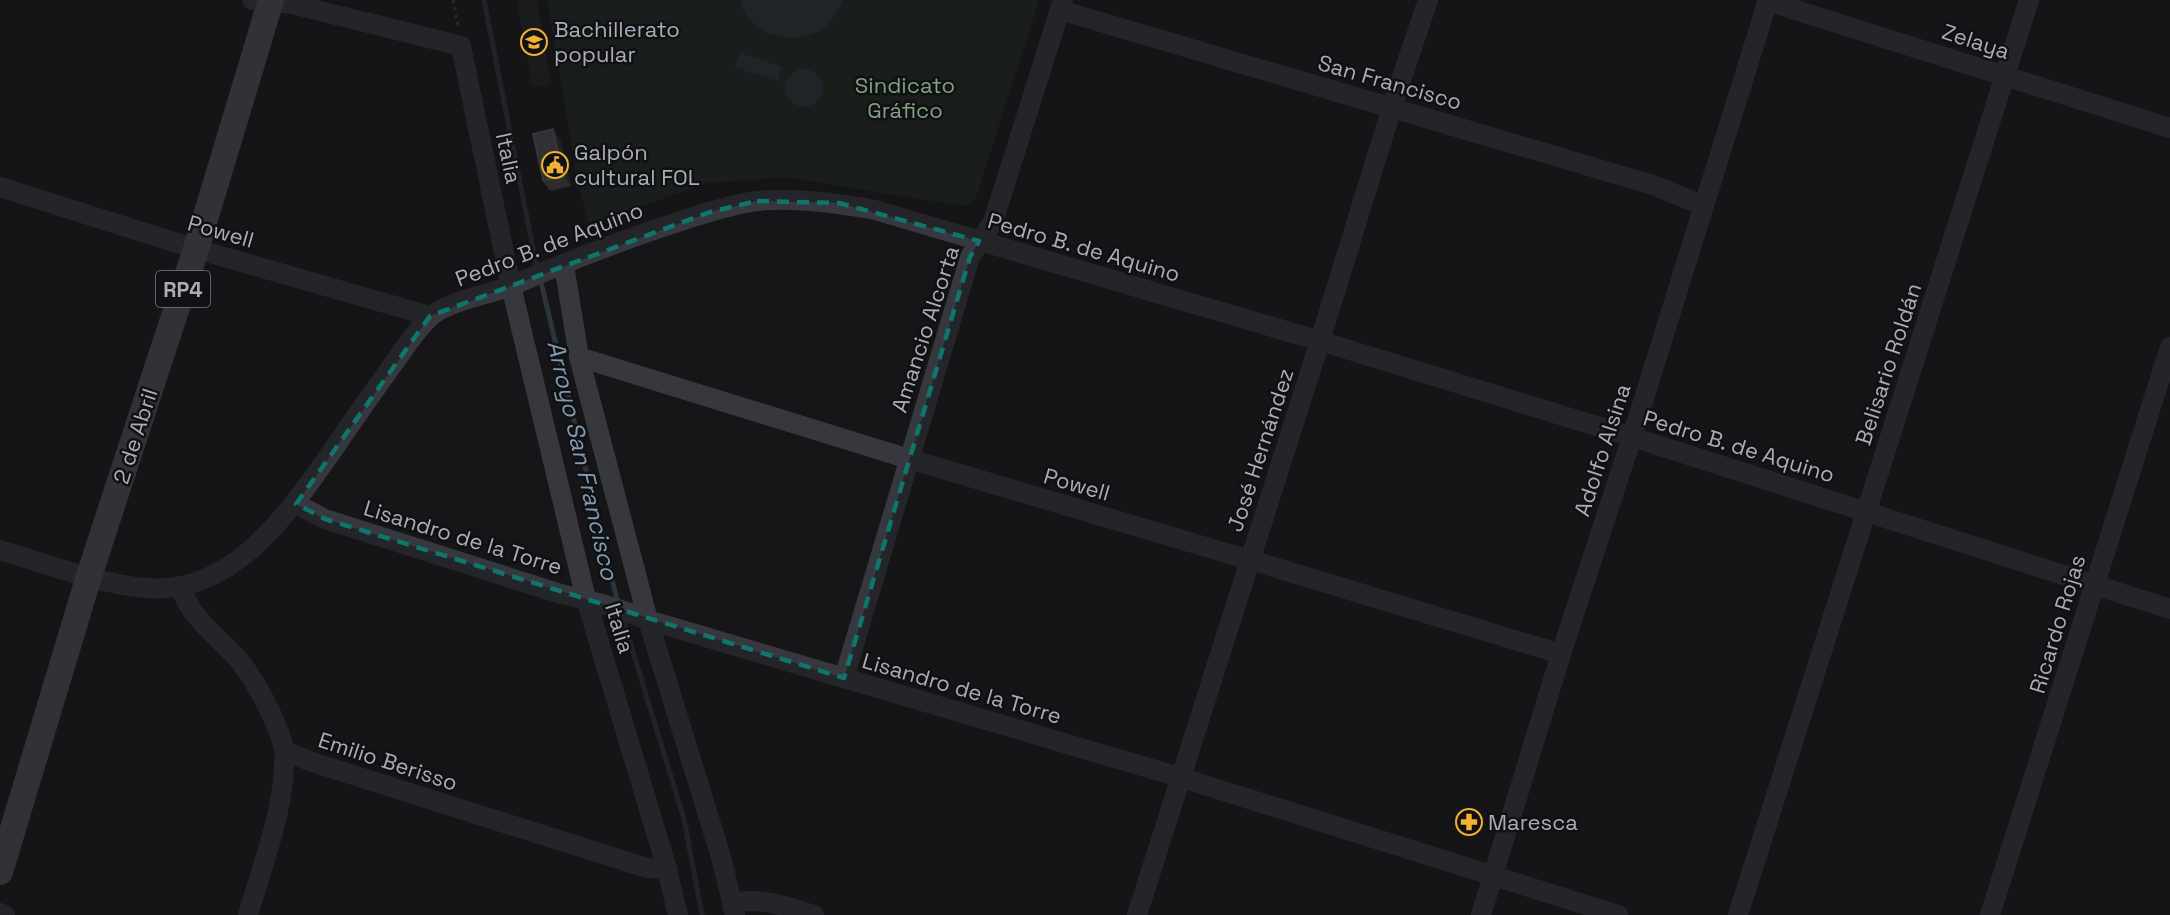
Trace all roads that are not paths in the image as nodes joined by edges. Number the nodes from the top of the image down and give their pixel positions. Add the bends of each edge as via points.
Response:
1 (1428, 0) edge
2 (1768, 0) edge
3 (2029, 0) edge
4 (265, 1) edge
5 (1061, 5) edge
6 (2005, 76) junction
7 (1392, 107) junction
8 (2170, 128) edge
9 (0, 187) edge
10 (1704, 206) junction
11 (979, 241) junction
12 (196, 249) junction
13 (556, 267) junction
14 (516, 284) junction
15 (430, 316) junction
16 (1320, 341) junction
17 (2170, 347) edge
18 (579, 357) junction
19 (1632, 437) junction
20 (909, 459) junction
21 (296, 504) junction
22 (1866, 511) junction
23 (0, 550) edge
24 (1250, 560) junction
25 (89, 576) junction
26 (181, 586) junction
27 (2094, 586) junction
28 (594, 601) junction
29 (2170, 609) edge
30 (641, 617) junction
31 (1561, 654) junction
32 (844, 678) junction
33 (285, 751) junction
34 (1179, 777) junction
35 (667, 869) junction
36 (0, 872) edge
37 (1493, 876) junction
38 (734, 909) edge
39 (0, 914) edge
40 (5, 915) edge
41 (249, 915) edge
42 (678, 915) edge
43 (814, 915) edge
44 (1137, 915) edge
45 (1481, 915) edge
46 (1618, 915) edge
47 (1738, 915) edge
48 (1990, 915) edge

1 - 7 street, José Hernández
2 - 6 street, Zelaya
2 - 10 street, Adolfo Alsina
3 - 6 street, Belisario Roldán
4 - 12 main road, 2 de Abril / RP4
4 - 14 street, Italia via 292,4 461,46
5 - 7 street, San Francisco
5 - 11 street, Amancio Alcorta via 993,222
6 - 8 street, Zelaya
6 - 22 street, Belisario Roldán
7 - 10 street, San Francisco via 1653,185
7 - 16 street, José Hernández
9 - 12 street, Powell
10 - 19 street, Adolfo Alsina
11 - 13 street, Pedro B. de Aquino via 839,203 757,201 659,228
11 - 16 street, Pedro B. de Aquino
11 - 20 street, Amancio Alcorta via 970,257
12 - 15 street, Powell
12 - 25 main road, 2 de Abril / RP4
13 - 14 street, Pedro B. de Aquino
13 - 18 street, Italia
14 - 15 street, Pedro B. de Aquino
14 - 28 street, Italia
15 - 21 street, Pedro B. de Aquino
16 - 19 street, Pedro B. de Aquino
16 - 24 street, José Hernández
17 - 27 street, Ricardo Rojas
18 - 20 street, Powell
18 - 30 street, Italia
19 - 22 street, Pedro B. de Aquino
19 - 31 street, Adolfo Alsina
20 - 24 street, Powell
20 - 32 street, Amancio Alcorta
21 - 26 street, Pedro B. de Aquino via 231,565
21 - 28 street, Lisandro de la Torre via 325,519
22 - 27 street, Pedro B. de Aquino
22 - 47 street, Belisario Roldán
23 - 25 street
24 - 31 street, Powell
24 - 34 street, José Hernández
25 - 26 street, Pedro B. de Aquino via 145,588
25 - 36 main road, 2 de Abril / RP4
26 - 33 street, Emilio Berisso via 184,601 192,612 242,664
27 - 29 street, Pedro B. de Aquino
27 - 48 street, Ricardo Rojas
28 - 30 street, Lisandro de la Torre
28 - 35 street, Italia
30 - 32 street, Lisandro de la Torre
30 - 38 street, Italia via 721,857
31 - 37 street, Adolfo Alsina
32 - 34 street, Lisandro de la Torre
33 - 35 street, Emilio Berisso via 647,868
33 - 41 street via 277,814
34 - 37 street, Lisandro de la Torre
34 - 44 street, José Hernández
35 - 42 street, Italia
37 - 45 street, Adolfo Alsina
37 - 46 street, Lisandro de la Torre
38 - 43 street via 753,900 767,901
39 - 40 street

